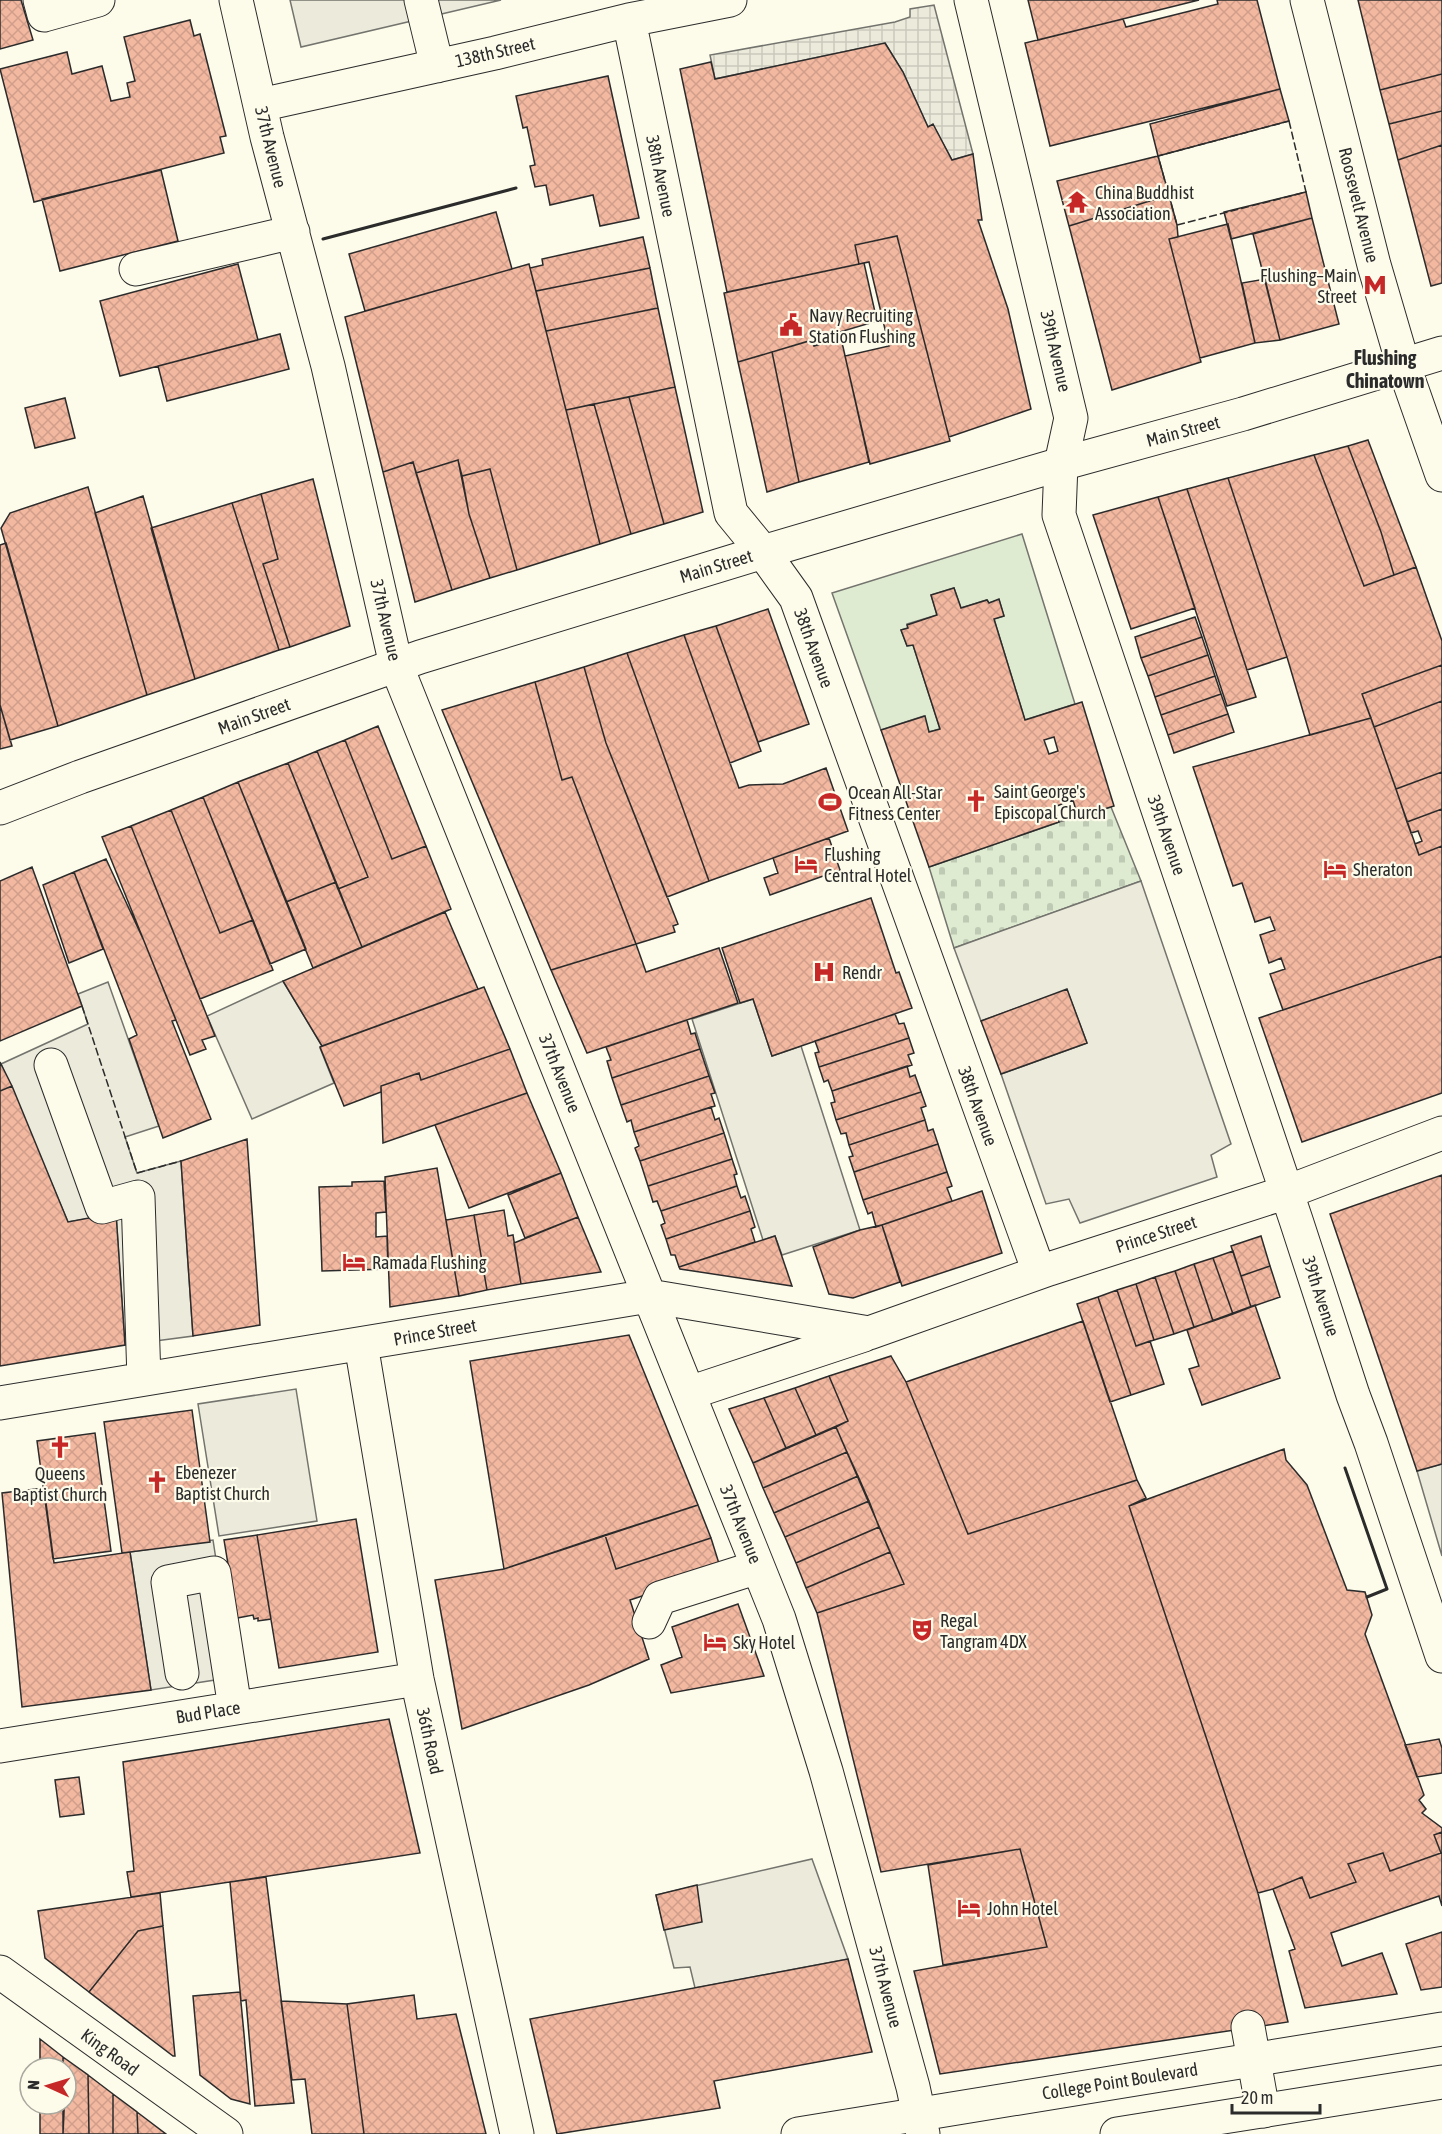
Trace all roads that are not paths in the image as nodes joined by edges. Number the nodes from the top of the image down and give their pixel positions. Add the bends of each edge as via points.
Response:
1 (40, 0) edge
2 (99, 0) edge
3 (236, 0) edge
4 (421, 0) edge
5 (730, 0) edge
6 (971, 0) edge
7 (1307, 0) edge
8 (629, 20) junction
9 (437, 66) junction
10 (260, 105) junction
11 (293, 232) junction
12 (136, 269) dead end
13 (1442, 353) edge
14 (1403, 364) junction
15 (1061, 464) junction
16 (1442, 475) edge
17 (763, 552) junction
18 (396, 665) junction
19 (0, 808) edge
20 (51, 1065) dead end
21 (1442, 1133) edge
22 (1287, 1192) junction
23 (1039, 1272) junction
24 (649, 1296) junction
25 (869, 1333) junction
26 (361, 1344) junction
27 (144, 1379) junction
28 (689, 1393) junction
29 (0, 1403) edge
30 (758, 1567) junction
31 (649, 1622) dead end
32 (1442, 1656) edge
33 (182, 1673) dead end
34 (417, 1679) junction
35 (235, 1708) junction
36 (0, 1746) edge
37 (0, 1972) edge
38 (1248, 2027) dead end
39 (1442, 2029) edge
40 (1254, 2060) junction
41 (1442, 2082) edge
42 (1263, 2111) junction
43 (921, 2124) edge
44 (222, 2133) edge
45 (517, 2134) edge
46 (798, 2134) edge
47 (1117, 2134) edge

1 - 2 street via 44,15
3 - 10 street, 37th Avenue
4 - 9 street
5 - 8 street, 138th Street
6 - 15 street, 39th Avenue via 1067,395 1071,418
7 - 14 street, Roosevelt Avenue
8 - 9 street, 138th Street
8 - 17 street, 38th Avenue via 731,513
9 - 10 street, 138th Street
10 - 11 street, 37th Avenue
11 - 12 street
11 - 18 street, 37th Avenue via 328,366
13 - 14 street, Main Street
14 - 15 street, Main Street via 1243,414
14 - 16 street, Roosevelt Avenue
15 - 17 street, Main Street
15 - 22 street, 39th Avenue via 1059,515
17 - 18 street, Main Street
17 - 23 street, 38th Avenue via 796,598
18 - 19 street, Main Street
18 - 24 street, 37th Avenue
20 - 27 street via 102,1207 138,1197
21 - 22 street, Prince Street
22 - 23 street, Prince Street
22 - 32 street, 39th Avenue
23 - 25 street, Prince Street
24 - 25 street, Prince Street
24 - 26 street, Prince Street
24 - 28 street, 37th Avenue
25 - 28 street, Prince Street
26 - 27 street, Prince Street
26 - 34 street, 36th Road
27 - 29 street, Prince Street
28 - 30 street, 37th Avenue
30 - 31 street via 660,1598
30 - 43 street, 37th Avenue via 779,1618 826,1771
33 - 35 street via 168,1582 214,1573
34 - 35 street, Bud Place
34 - 45 street, 36th Road
35 - 36 street, Bud Place
37 - 44 street, King Road
38 - 40 street
39 - 40 street, College Point Boulevard
40 - 42 street
40 - 43 street, College Point Boulevard
41 - 42 street
42 - 47 street
43 - 46 street, College Point Boulevard

